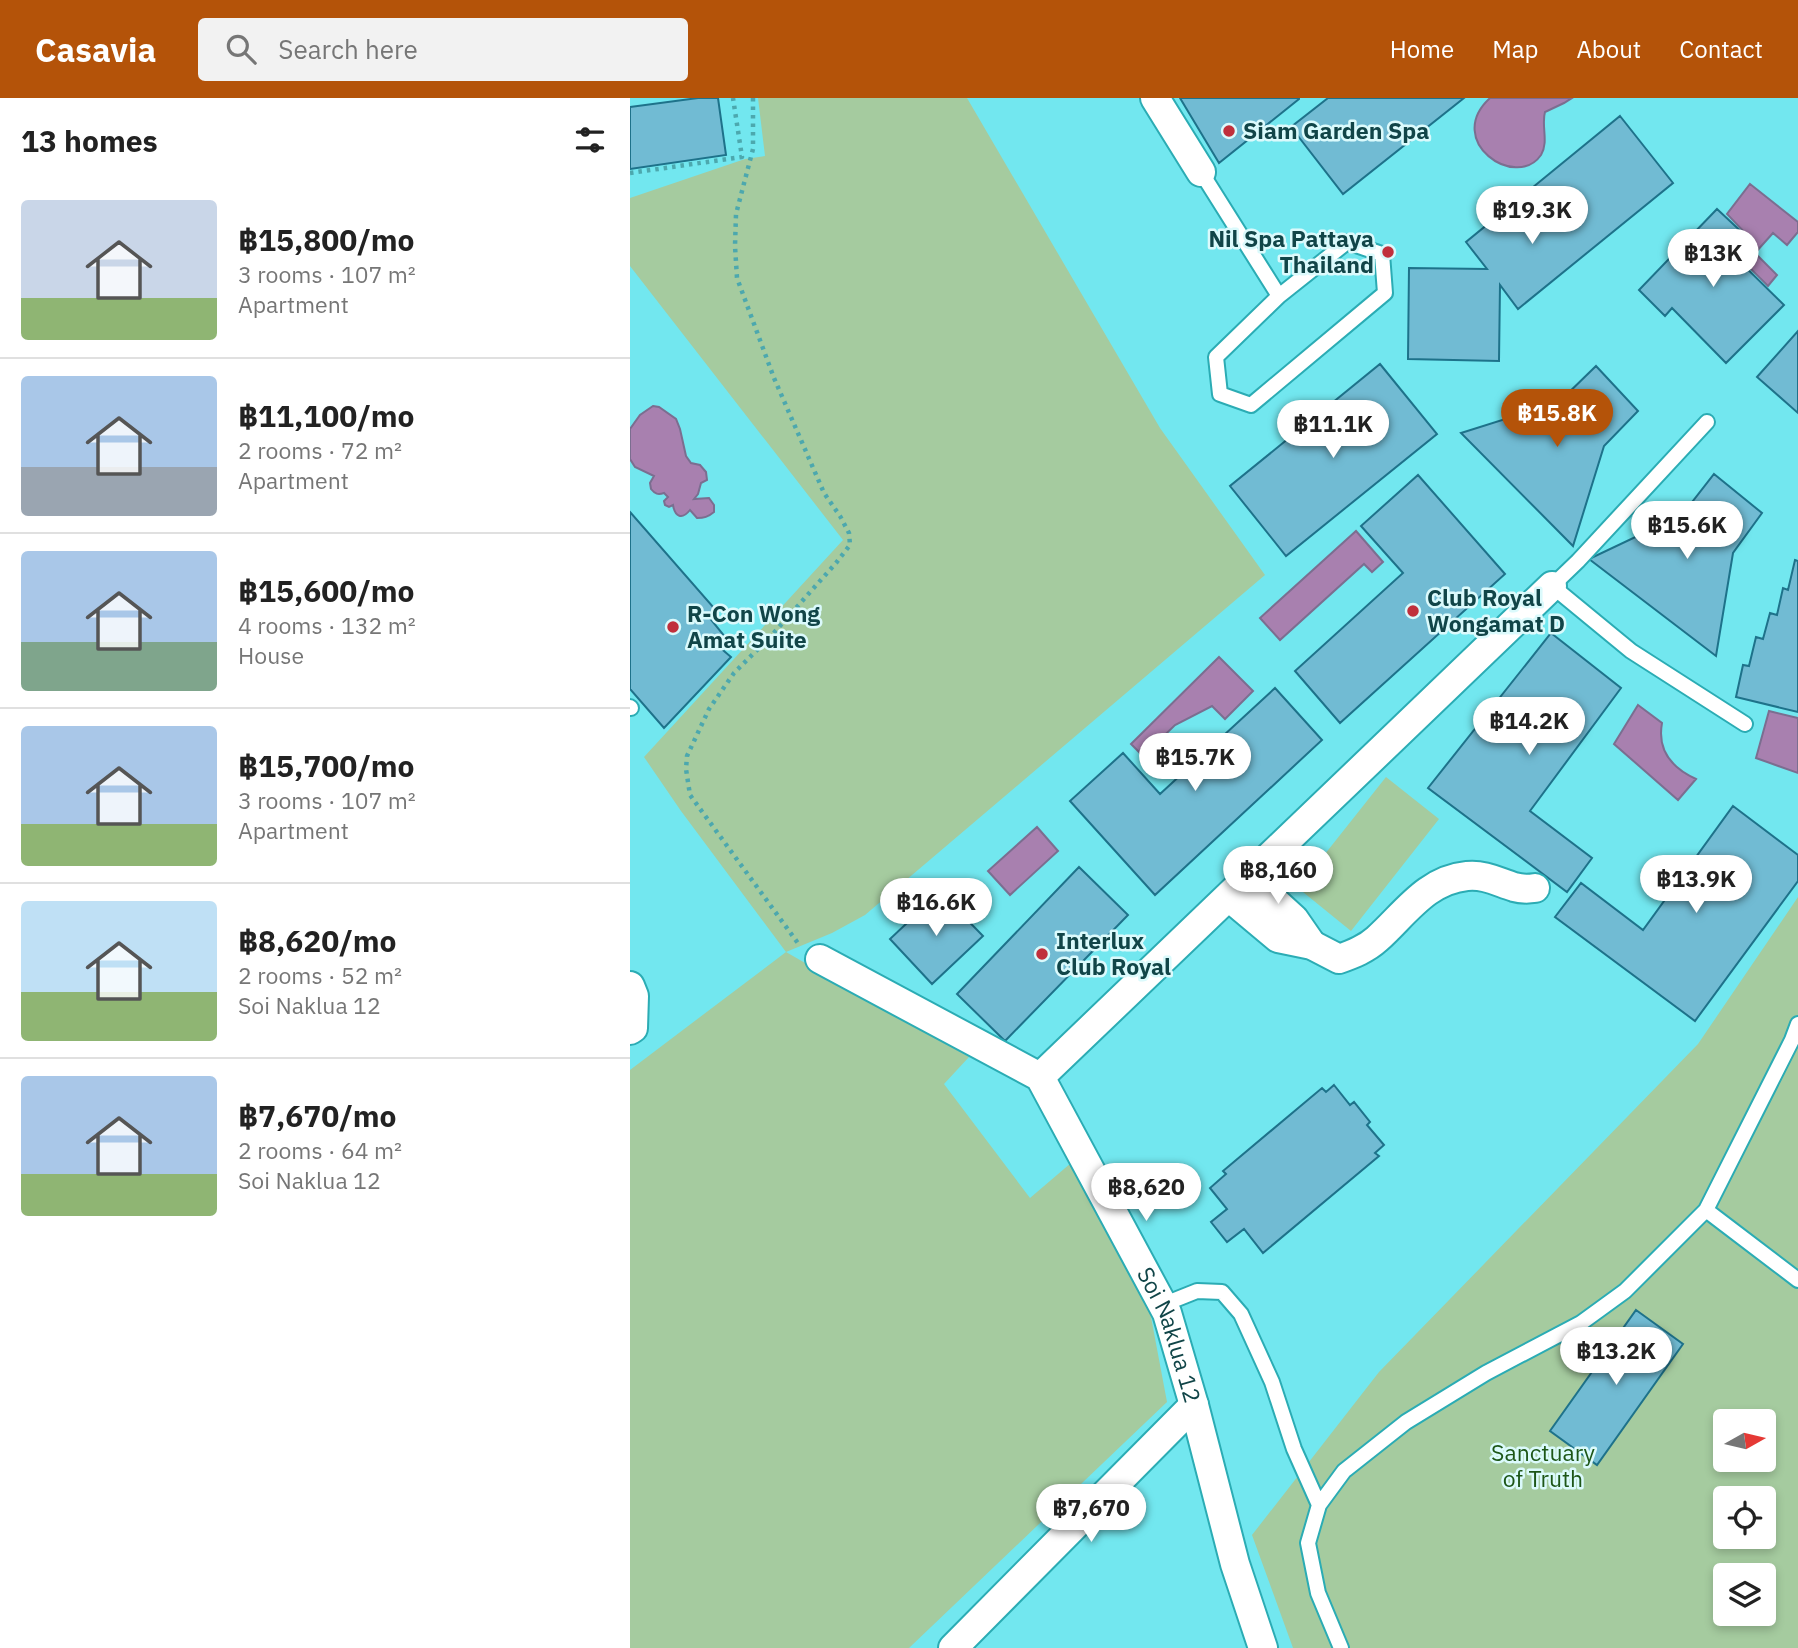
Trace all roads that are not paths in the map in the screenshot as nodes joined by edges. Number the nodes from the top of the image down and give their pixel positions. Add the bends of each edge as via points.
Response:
1 (1155, 98) edge
2 (1201, 172) joint
3 (1279, 296) junction
4 (1707, 422) dead end
5 (1552, 586) junction
6 (1745, 724) dead end
7 (1249, 877) junction
8 (1535, 888) dead end
9 (1229, 897) junction
10 (1312, 945) junction
11 (820, 959) road end
12 (630, 986) edge
13 (1798, 1024) edge
14 (630, 1030) edge
15 (1040, 1077) junction
16 (1706, 1210) junction
17 (1798, 1280) edge
18 (1162, 1305) junction
19 (1194, 1405) junction
20 (1319, 1504) junction
21 (953, 1648) edge
22 (1263, 1648) edge
23 (1341, 1648) edge

1 - 2 street
2 - 3 lane
3 - 3 lane via 1347,242 1381,254 1385,293 1251,405 1220,394 1216,357
4 - 5 lane
5 - 6 lane via 1631,651
5 - 7 street
7 - 9 street
7 - 10 street via 1294,919
8 - 10 street via 1483,877 1453,878 1425,892 1361,951 1339,959
9 - 10 street via 1278,937
9 - 15 street
11 - 15 street
12 - 14 street via 634,996
13 - 16 lane
15 - 18 street, Soi Naklua 12
16 - 17 lane
16 - 20 lane via 1625,1291 1581,1323 1406,1422 1344,1471
18 - 19 street, Soi Naklua 12
18 - 20 lane via 1197,1291 1222,1292 1241,1314
19 - 21 street
19 - 22 street, Soi Naklua 12 via 1235,1564
20 - 23 lane via 1308,1543 1318,1593

